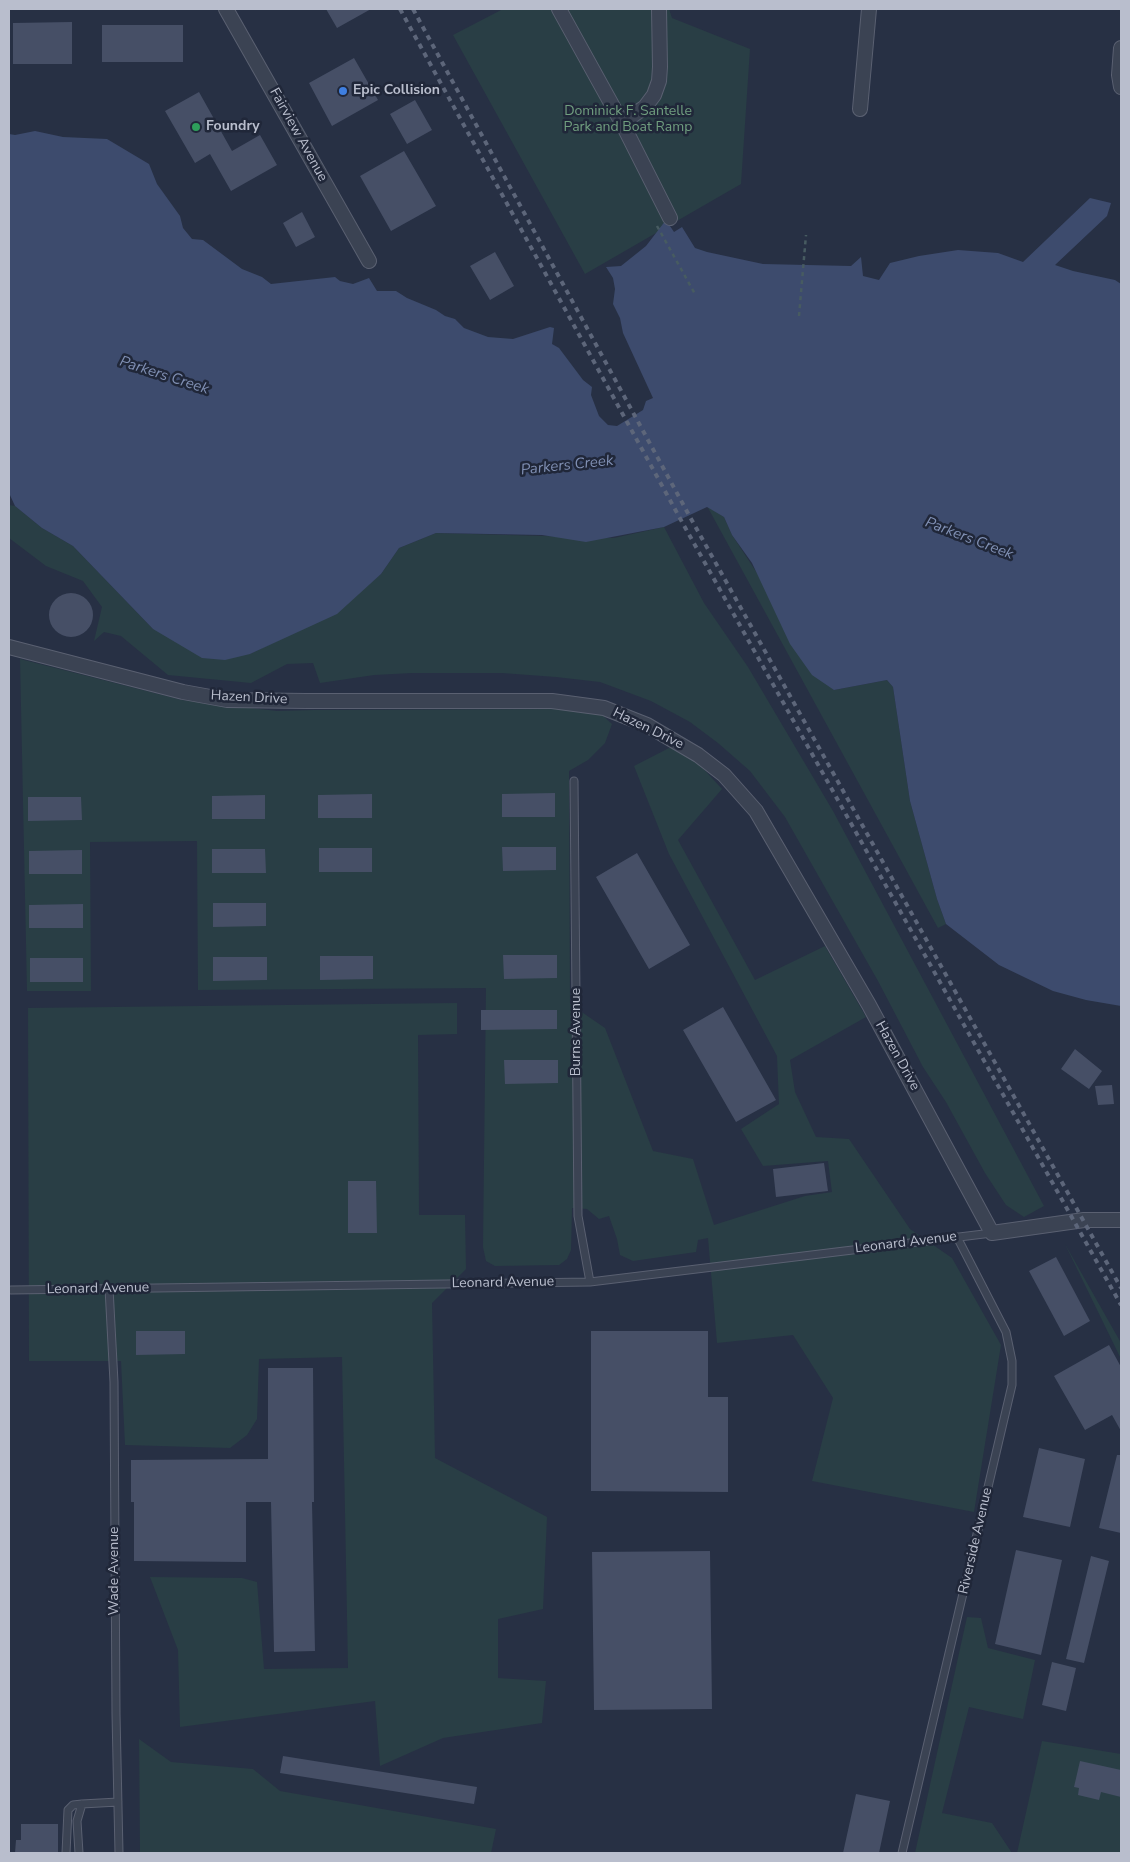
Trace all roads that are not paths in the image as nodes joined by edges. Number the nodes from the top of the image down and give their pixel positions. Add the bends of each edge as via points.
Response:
1 (226, 9) edge
2 (558, 9) edge
3 (659, 9) edge
4 (869, 9) edge
5 (1121, 48) edge
6 (1121, 87) edge
7 (860, 109) dead end
8 (622, 123) junction
9 (670, 218) dead end
10 (369, 262) dead end
11 (9, 647) edge
12 (574, 781) dead end
13 (1121, 1220) edge
14 (992, 1232) junction
15 (957, 1237) junction
16 (590, 1282) junction
17 (109, 1288) junction
18 (11, 1290) dead end
19 (118, 1802) junction
20 (82, 1804) junction
21 (66, 1853) edge
22 (79, 1853) edge
23 (118, 1853) edge
24 (902, 1853) edge

1 - 10 street, Fairview Avenue
2 - 8 street
3 - 8 street via 659,81 645,107
4 - 7 street
5 - 6 street
8 - 9 street
11 - 14 street, Hazen Drive via 183,692 227,700 578,703 604,708 647,725 678,742 724,775 747,798 765,824 874,1013
12 - 16 lane, Burns Avenue via 578,1216
13 - 14 street via 1084,1220
14 - 15 lane, Leonard Avenue
15 - 16 lane, Leonard Avenue
15 - 24 lane, Riverside Avenue via 1006,1332 1012,1361 1012,1385
16 - 17 lane, Leonard Avenue
17 - 18 lane, Leonard Avenue
17 - 19 lane, Wade Avenue via 114,1382
19 - 20 lane
19 - 23 lane, Wade Avenue
20 - 21 lane via 73,1805 68,1810
20 - 22 lane via 78,1821

